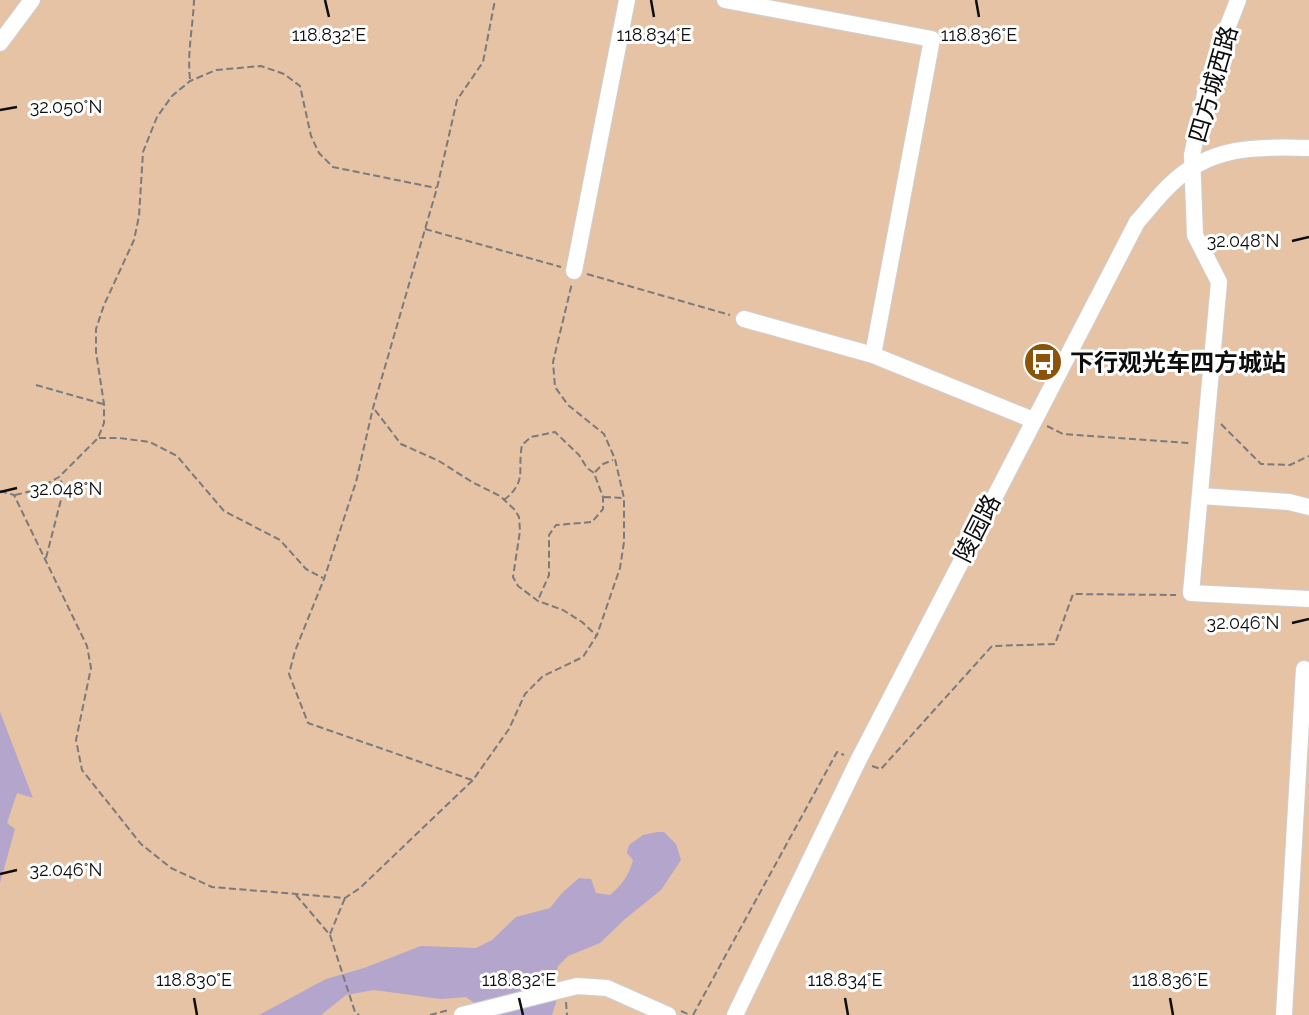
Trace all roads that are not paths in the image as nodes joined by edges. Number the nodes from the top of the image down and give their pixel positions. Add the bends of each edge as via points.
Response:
1 (32, 0) edge
2 (627, 0) edge
3 (726, 0) edge
4 (1238, 0) edge
5 (0, 43) edge
6 (1309, 148) edge
7 (1191, 169) junction
8 (574, 271) road end
9 (744, 319) dead end
10 (873, 355) junction
11 (1033, 420) junction
12 (1200, 496) junction
13 (1309, 507) edge
14 (1309, 598) edge
15 (1304, 668) dead end
16 (460, 1013) edge
17 (668, 1015) edge
18 (736, 1015) edge
19 (1284, 1015) edge

1 - 5 street
2 - 8 street
3 - 10 street via 932,39
4 - 7 street, 四方城西路 via 1205,94
6 - 7 street, 陵园路 via 1270,146 1217,154
7 - 11 street, 陵园路 via 1137,222
7 - 12 street, 四方城西路 via 1195,235 1219,282
9 - 10 street
10 - 11 street
11 - 18 street, 陵园路 via 858,761
12 - 13 street
12 - 14 street, 四方城西路 via 1191,593
15 - 19 street
16 - 17 street via 584,986 607,988

